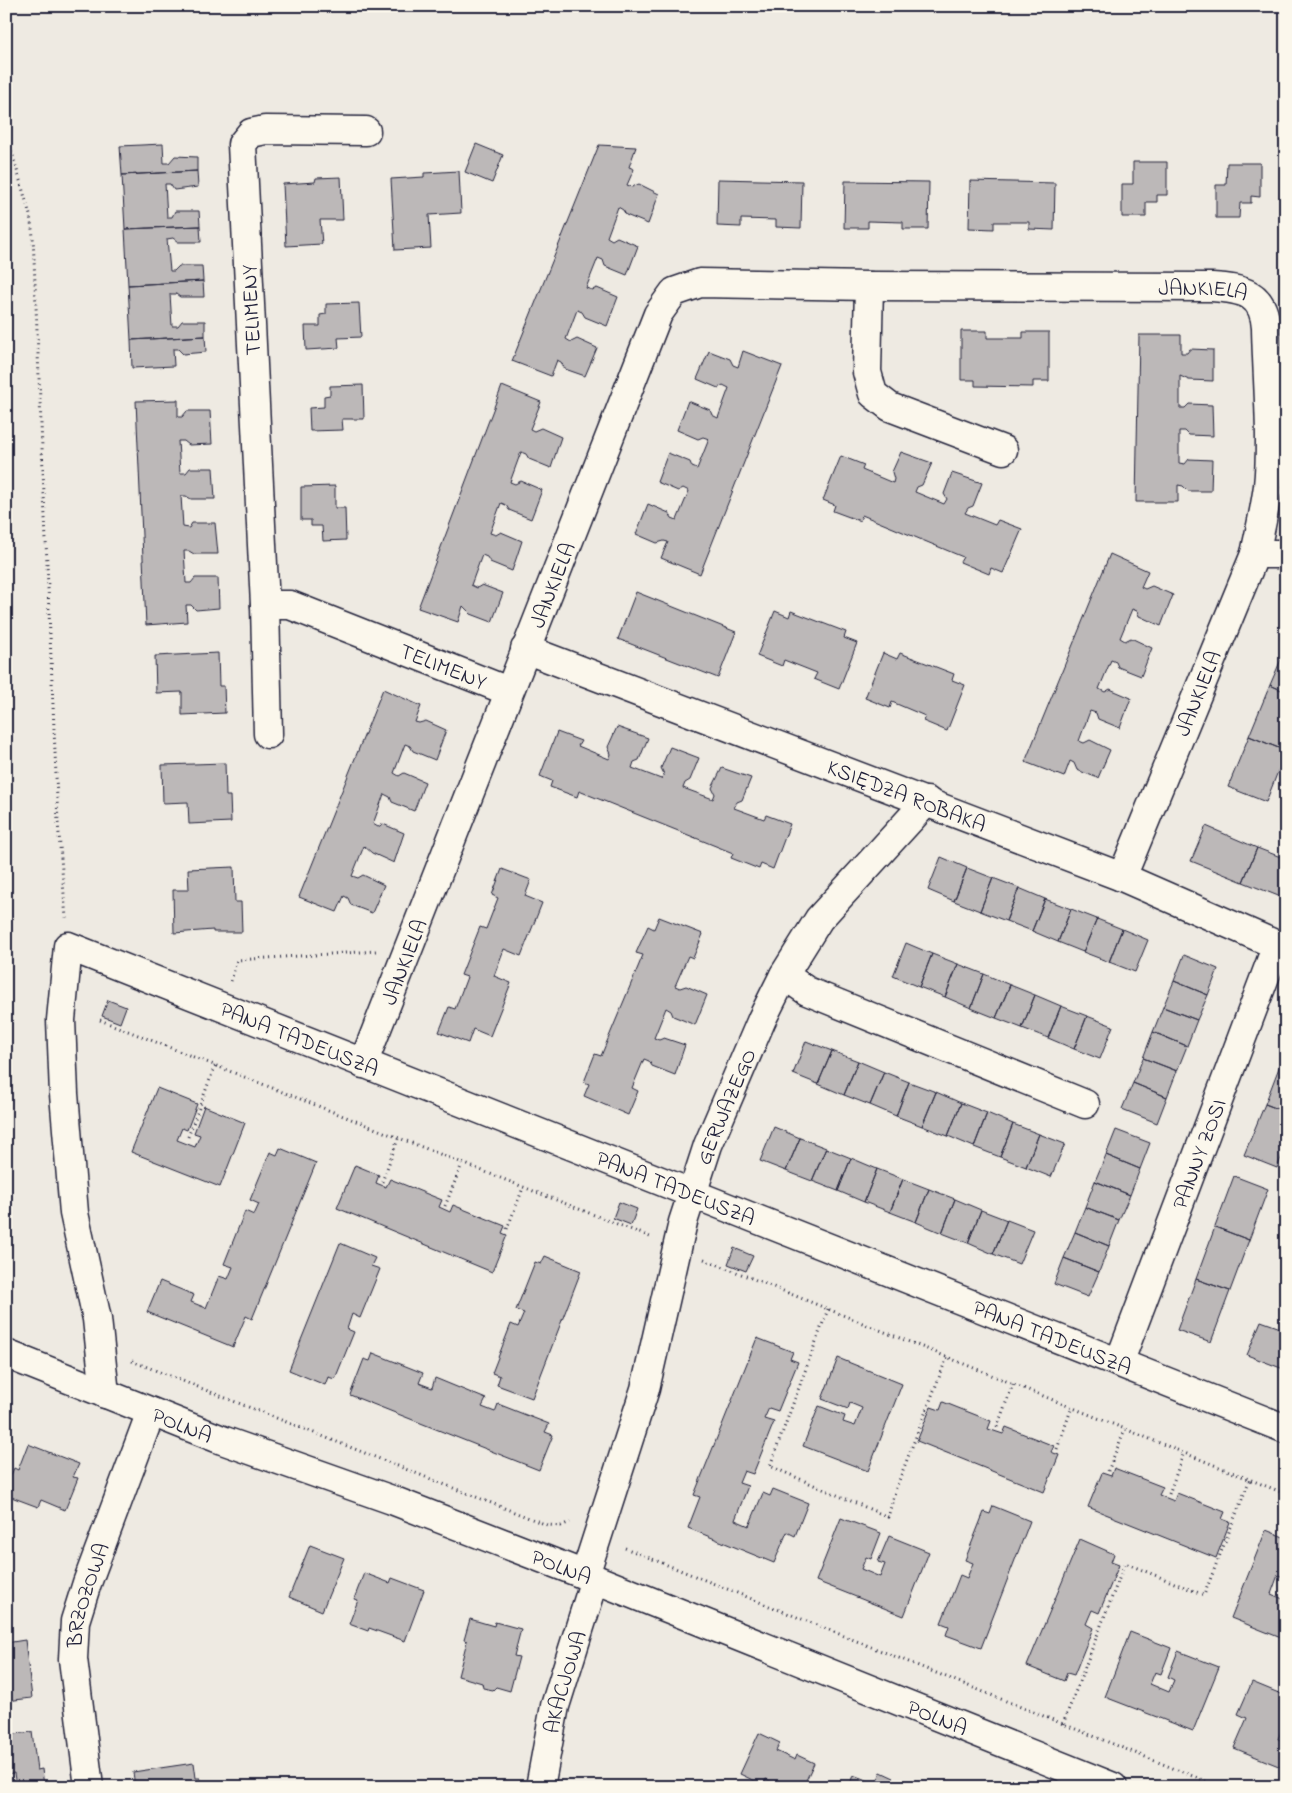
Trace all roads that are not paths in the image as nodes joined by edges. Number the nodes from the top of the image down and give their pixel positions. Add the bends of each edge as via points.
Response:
1 (366, 131) dead end
2 (870, 286) junction
3 (1004, 450) dead end
4 (1255, 554) junction
5 (1286, 554) edge
6 (265, 605) junction
7 (525, 649) junction
8 (508, 691) junction
9 (268, 734) dead end
10 (927, 801) junction
11 (1122, 877) junction
12 (1281, 947) edge
13 (784, 975) junction
14 (363, 1064) junction
15 (1085, 1104) dead end
16 (692, 1193) junction
17 (6, 1354) edge
18 (1119, 1363) junction
19 (105, 1394) junction
20 (151, 1412) junction
21 (1286, 1429) edge
22 (590, 1577) junction
23 (89, 1787) edge
24 (540, 1787) edge
25 (1113, 1787) edge

1 - 6 street, TELIMENY via 266,130 251,133 242,144
2 - 3 street via 867,372 873,394 890,407
2 - 4 street, JANKIELA via 1212,287 1252,296 1260,303 1265,316 1268,458 1265,507
2 - 7 street, JANKIELA via 700,283 674,292 658,314
4 - 5 street
4 - 11 street, JANKIELA
6 - 8 street, TELIMENY via 290,605
6 - 9 street, TELIMENY
7 - 8 street, JANKIELA
7 - 10 street, KSIĘDZA ROBAKA
8 - 14 street, JANKIELA
10 - 11 street, KSIĘDZA ROBAKA
10 - 13 street, GERWAZEGO via 819,919
11 - 12 street, KSIĘDZA ROBAKA
12 - 18 street, PANNY ZOSI
13 - 15 street via 807,991
13 - 16 street, GERWAZEGO via 724,1106
14 - 16 street, PANA TADEUSZA
14 - 19 street, PANA TADEUSZA via 68,946 61,1045 70,1164 78,1240 101,1340
16 - 18 street, PANA TADEUSZA
16 - 22 street, GERWAZEGO via 676,1248 645,1389
17 - 19 street, POLNA
18 - 21 street, PANA TADEUSZA
19 - 20 street, POLNA
20 - 22 street, POLNA
20 - 23 street, BRZOZOWA via 76,1621 73,1658
22 - 24 street, AKACJOWA via 555,1706
22 - 25 street, POLNA

